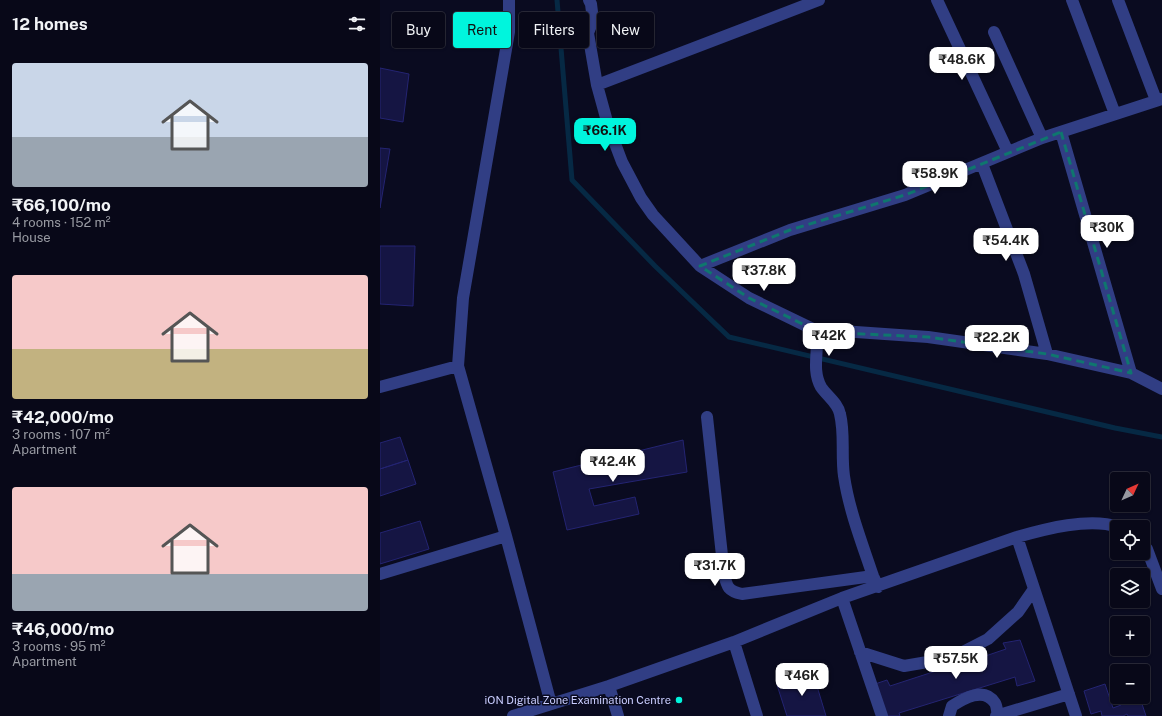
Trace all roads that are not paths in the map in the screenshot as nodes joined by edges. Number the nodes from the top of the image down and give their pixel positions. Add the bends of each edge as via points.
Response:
1 (509, 0) edge
2 (819, 0) edge
3 (937, 0) edge
4 (1072, 0) edge
5 (1118, 0) edge
6 (592, 1) edge
7 (994, 32) dead end
8 (597, 85) junction
9 (1159, 100) edge
10 (1115, 114) junction
11 (1061, 132) junction
12 (1042, 138) junction
13 (1008, 152) junction
14 (982, 164) junction
15 (700, 266) junction
16 (819, 337) junction
17 (1047, 354) junction
18 (458, 366) junction
19 (1131, 373) junction
20 (380, 387) edge
21 (1162, 389) edge
22 (707, 417) dead end
23 (1110, 524) edge
24 (506, 536) junction
25 (1017, 537) junction
26 (1150, 557) edge
27 (380, 574) edge
28 (873, 576) junction
29 (878, 587) junction
30 (1034, 589) junction
31 (1162, 589) edge
32 (842, 598) junction
33 (734, 642) junction
34 (860, 652) junction
35 (609, 686) junction
36 (1069, 694) junction
37 (551, 704) junction
38 (513, 716) edge
39 (618, 716) edge
40 (757, 716) edge
41 (882, 716) edge
42 (949, 716) edge
43 (997, 716) edge
44 (1076, 716) edge

1 - 18 street via 509,32 463,298
2 - 8 street
3 - 13 street
4 - 10 street
5 - 9 street
6 - 8 street via 593,20 588,33
7 - 12 street
8 - 15 street via 622,162 641,198 653,215
9 - 10 street
10 - 11 street
11 - 12 street
11 - 19 street
12 - 13 street
13 - 14 street
14 - 15 street via 905,195 790,230
14 - 17 street via 1024,274
15 - 16 street via 749,298
16 - 17 street via 827,330 928,337
16 - 28 street via 817,378 840,412 843,473 847,494
17 - 19 street
18 - 20 street
18 - 24 street
19 - 21 street
22 - 28 street via 724,574 727,586 733,592 742,594
23 - 25 street via 1078,524
24 - 27 street
24 - 37 street
25 - 29 street
25 - 30 street
26 - 31 street
28 - 29 street
29 - 32 street
30 - 34 street via 1018,612 988,639 951,658 904,666
30 - 36 street
32 - 33 street
32 - 34 street
33 - 35 street
33 - 40 street
34 - 41 street
35 - 37 street
35 - 39 street
36 - 43 street
36 - 44 street
37 - 38 street
42 - 43 street via 952,706 965,698 979,694 988,696 995,703

